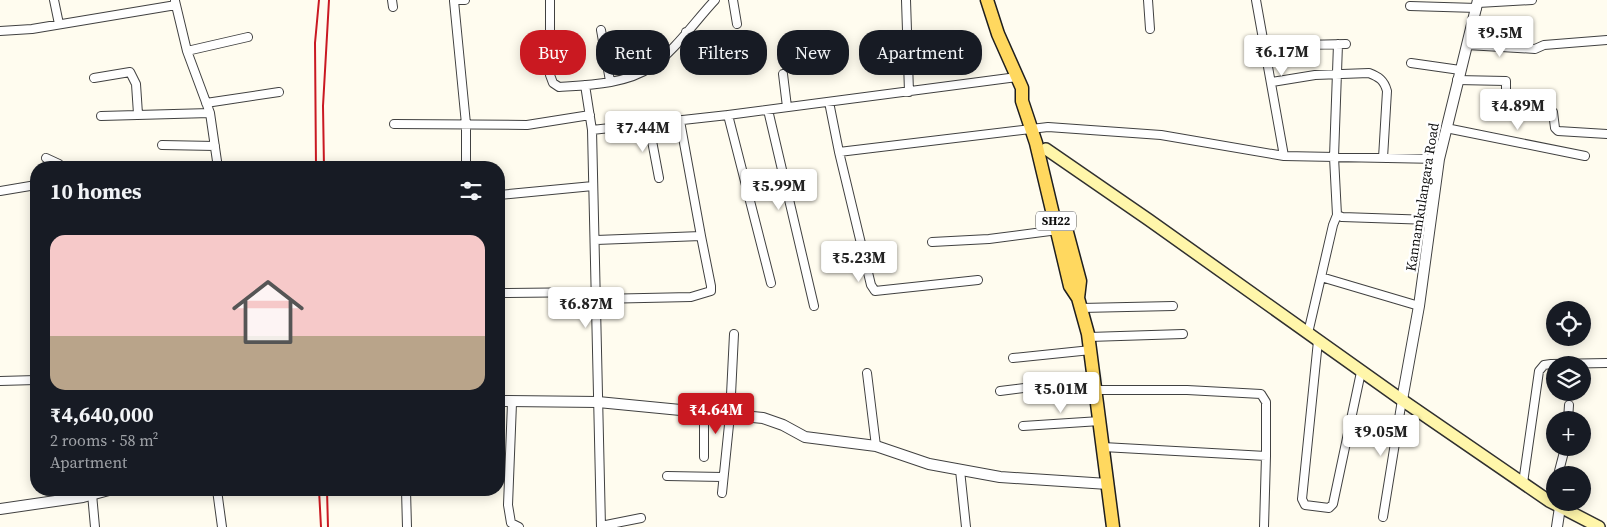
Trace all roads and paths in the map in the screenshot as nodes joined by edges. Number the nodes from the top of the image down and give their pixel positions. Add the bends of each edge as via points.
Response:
1 (54, 0) edge
2 (148, 0) edge
3 (465, 0) edge
4 (550, 0) edge
5 (715, 0) edge
6 (733, 0) edge
7 (906, 0) edge
8 (987, 0) edge
9 (1148, 0) edge
10 (1256, 0) edge
11 (1532, 0) edge
12 (454, 1) edge
13 (175, 2) edge
14 (1478, 4) edge
15 (1410, 6) dead end
16 (150, 9) junction
17 (59, 24) junction
18 (737, 24) dead end
19 (1150, 29) dead end
20 (688, 30) edge
21 (0, 31) edge
22 (248, 37) dead end
23 (680, 38) edge
24 (1607, 40) edge
25 (1467, 45) junction
26 (1264, 46) junction
27 (187, 51) junction
28 (1411, 64) dead end
29 (1338, 74) junction
30 (609, 75) edge
31 (783, 75) edge
32 (1458, 75) junction
33 (94, 78) dead end
34 (610, 81) junction
35 (1272, 82) junction
36 (1019, 83) junction
37 (585, 86) junction
38 (279, 92) dead end
39 (909, 92) junction
40 (829, 102) junction
41 (206, 103) junction
42 (787, 108) junction
43 (768, 110) junction
44 (210, 113) junction
45 (138, 114) junction
46 (590, 115) junction
47 (728, 115) junction
48 (101, 116) dead end
49 (680, 121) junction
50 (394, 124) dead end
51 (466, 124) junction
52 (649, 125) junction
53 (1040, 128) junction
54 (1446, 128) junction
55 (592, 130) junction
56 (1607, 134) edge
57 (162, 145) dead end
58 (215, 146) junction
59 (1041, 146) junction
60 (839, 152) junction
61 (1284, 156) junction
62 (1585, 156) dead end
63 (1334, 157) junction
64 (46, 158) dead end
65 (1383, 158) junction
66 (1439, 159) junction
67 (52, 161) edge
68 (217, 161) edge
69 (466, 161) edge
70 (659, 178) dead end
71 (30, 186) edge
72 (593, 186) junction
73 (0, 192) edge
74 (505, 194) edge
75 (1338, 215) junction
76 (1431, 220) junction
77 (1058, 230) junction
78 (701, 236) junction
79 (596, 240) junction
80 (932, 242) dead end
81 (1321, 277) junction
82 (978, 280) dead end
83 (771, 283) dead end
84 (505, 293) edge
85 (597, 295) junction
86 (1080, 303) junction
87 (814, 306) dead end
88 (1173, 306) dead end
89 (1419, 306) junction
90 (1308, 333) junction
91 (734, 334) dead end
92 (1183, 334) dead end
93 (1089, 337) junction
94 (1318, 341) junction
95 (1091, 350) junction
96 (1013, 358) dead end
97 (1607, 363) edge
98 (1361, 372) junction
99 (867, 373) dead end
100 (30, 380) edge
101 (0, 381) edge
102 (1096, 384) junction
103 (1000, 391) dead end
104 (1402, 400) junction
105 (505, 401) edge
106 (512, 402) junction
107 (598, 402) junction
108 (1569, 405) dead end
109 (1569, 411) edge
110 (704, 413) junction
111 (730, 415) junction
112 (1100, 421) junction
113 (1023, 426) dead end
114 (876, 446) junction
115 (1103, 447) junction
116 (1266, 456) junction
117 (704, 457) dead end
118 (960, 470) junction
119 (667, 476) dead end
120 (723, 477) junction
121 (1523, 483) junction
122 (1108, 484) junction
123 (722, 493) dead end
124 (54, 496) edge
125 (92, 496) edge
126 (218, 496) edge
127 (406, 496) edge
128 (1546, 499) edge
129 (0, 509) edge
130 (1559, 511) edge
131 (1568, 511) edge
132 (1383, 517) dead end
133 (641, 518) dead end
134 (515, 525) edge
135 (94, 527) edge
136 (222, 527) edge
137 (407, 527) edge
138 (502, 527) edge
139 (602, 527) edge
140 (966, 527) edge
141 (1113, 527) edge
142 (1264, 527) edge
143 (1557, 527) edge
144 (1599, 527) edge

1 - 17 street
2 - 16 street
3 - 12 street
4 - 37 street via 550,75 553,83
5 - 20 street
6 - 18 street
7 - 39 street
8 - 36 main road
9 - 19 street
10 - 26 street
11 - 14 street
12 - 51 street
13 - 16 street
13 - 27 street
14 - 15 street
14 - 25 street, Kannamkulangara Road
16 - 17 street
17 - 21 street
22 - 27 street
23 - 34 street via 653,66
24 - 25 street via 1544,45 1535,49
25 - 32 street, Kannamkulangara Road
26 - 29 street via 1342,44
26 - 35 street
27 - 41 street
28 - 32 street
29 - 35 street
29 - 63 street
29 - 65 street via 1369,73 1385,82
30 - 34 street
31 - 42 street
32 - 54 street, Kannamkulangara Road
32 - 56 street via 1506,81 1506,96 1510,101 1549,108 1558,131
33 - 45 street via 130,72 136,84
34 - 37 street
35 - 61 street
36 - 39 street
36 - 53 main road via 1030,100
37 - 46 street
38 - 41 street
39 - 40 street
40 - 42 street
40 - 60 street
41 - 44 street
42 - 43 street
43 - 47 street
43 - 87 street
44 - 45 street
44 - 58 street
45 - 48 street
46 - 51 street via 527,125
46 - 55 street
47 - 49 street
47 - 83 street
49 - 52 street
49 - 78 street
50 - 51 street
51 - 69 street
52 - 55 street
52 - 70 street
53 - 59 main road
53 - 60 street
53 - 61 street via 1161,135
54 - 62 street
54 - 66 street, Kannamkulangara Road
55 - 72 street
57 - 58 street
58 - 68 street
59 - 77 main road, SH22
59 - 86 main road via 1080,280
59 - 90 main road
60 - 82 street via 875,291
61 - 63 street
63 - 65 street
63 - 75 street
64 - 67 street
65 - 66 street
66 - 76 street, Kannamkulangara Road
71 - 73 street
72 - 74 street
72 - 79 street
75 - 76 street
75 - 81 street
76 - 89 street, Kannamkulangara Road
77 - 80 street
77 - 86 main road, SH22 via 1070,286
78 - 79 street
78 - 85 street via 711,291 691,297
79 - 85 street
81 - 89 street
81 - 90 street
84 - 85 street
85 - 107 street
86 - 88 street
86 - 93 main road, SH22
89 - 104 street, Kannamkulangara Road
90 - 94 main road
91 - 111 street
92 - 93 street
93 - 95 main road, SH22
94 - 98 main road
94 - 98 street via 1302,499 1305,505 1329,508 1333,504
95 - 96 street
95 - 102 main road, SH22
97 - 121 street via 1551,364 1544,365 1539,371
98 - 104 main road
99 - 114 street
100 - 101 street
102 - 103 street
102 - 112 main road, SH22
102 - 116 street via 1261,394 1266,402
104 - 121 main road
104 - 132 street
105 - 106 street
106 - 107 street
106 - 134 street via 508,506
107 - 110 street
107 - 139 street
108 - 109 street
110 - 111 street
110 - 117 street
111 - 114 street via 763,418 805,437
111 - 120 street
112 - 113 street
112 - 115 main road, SH22
114 - 118 street
115 - 116 street
115 - 122 main road, SH22
116 - 142 street
118 - 122 street
118 - 140 street
119 - 120 street
120 - 123 street
121 - 128 main road
122 - 141 main road, SH22
124 - 129 street
125 - 135 street
126 - 136 street
127 - 137 street
130 - 143 street
131 - 144 main road
133 - 139 street
134 - 138 street

